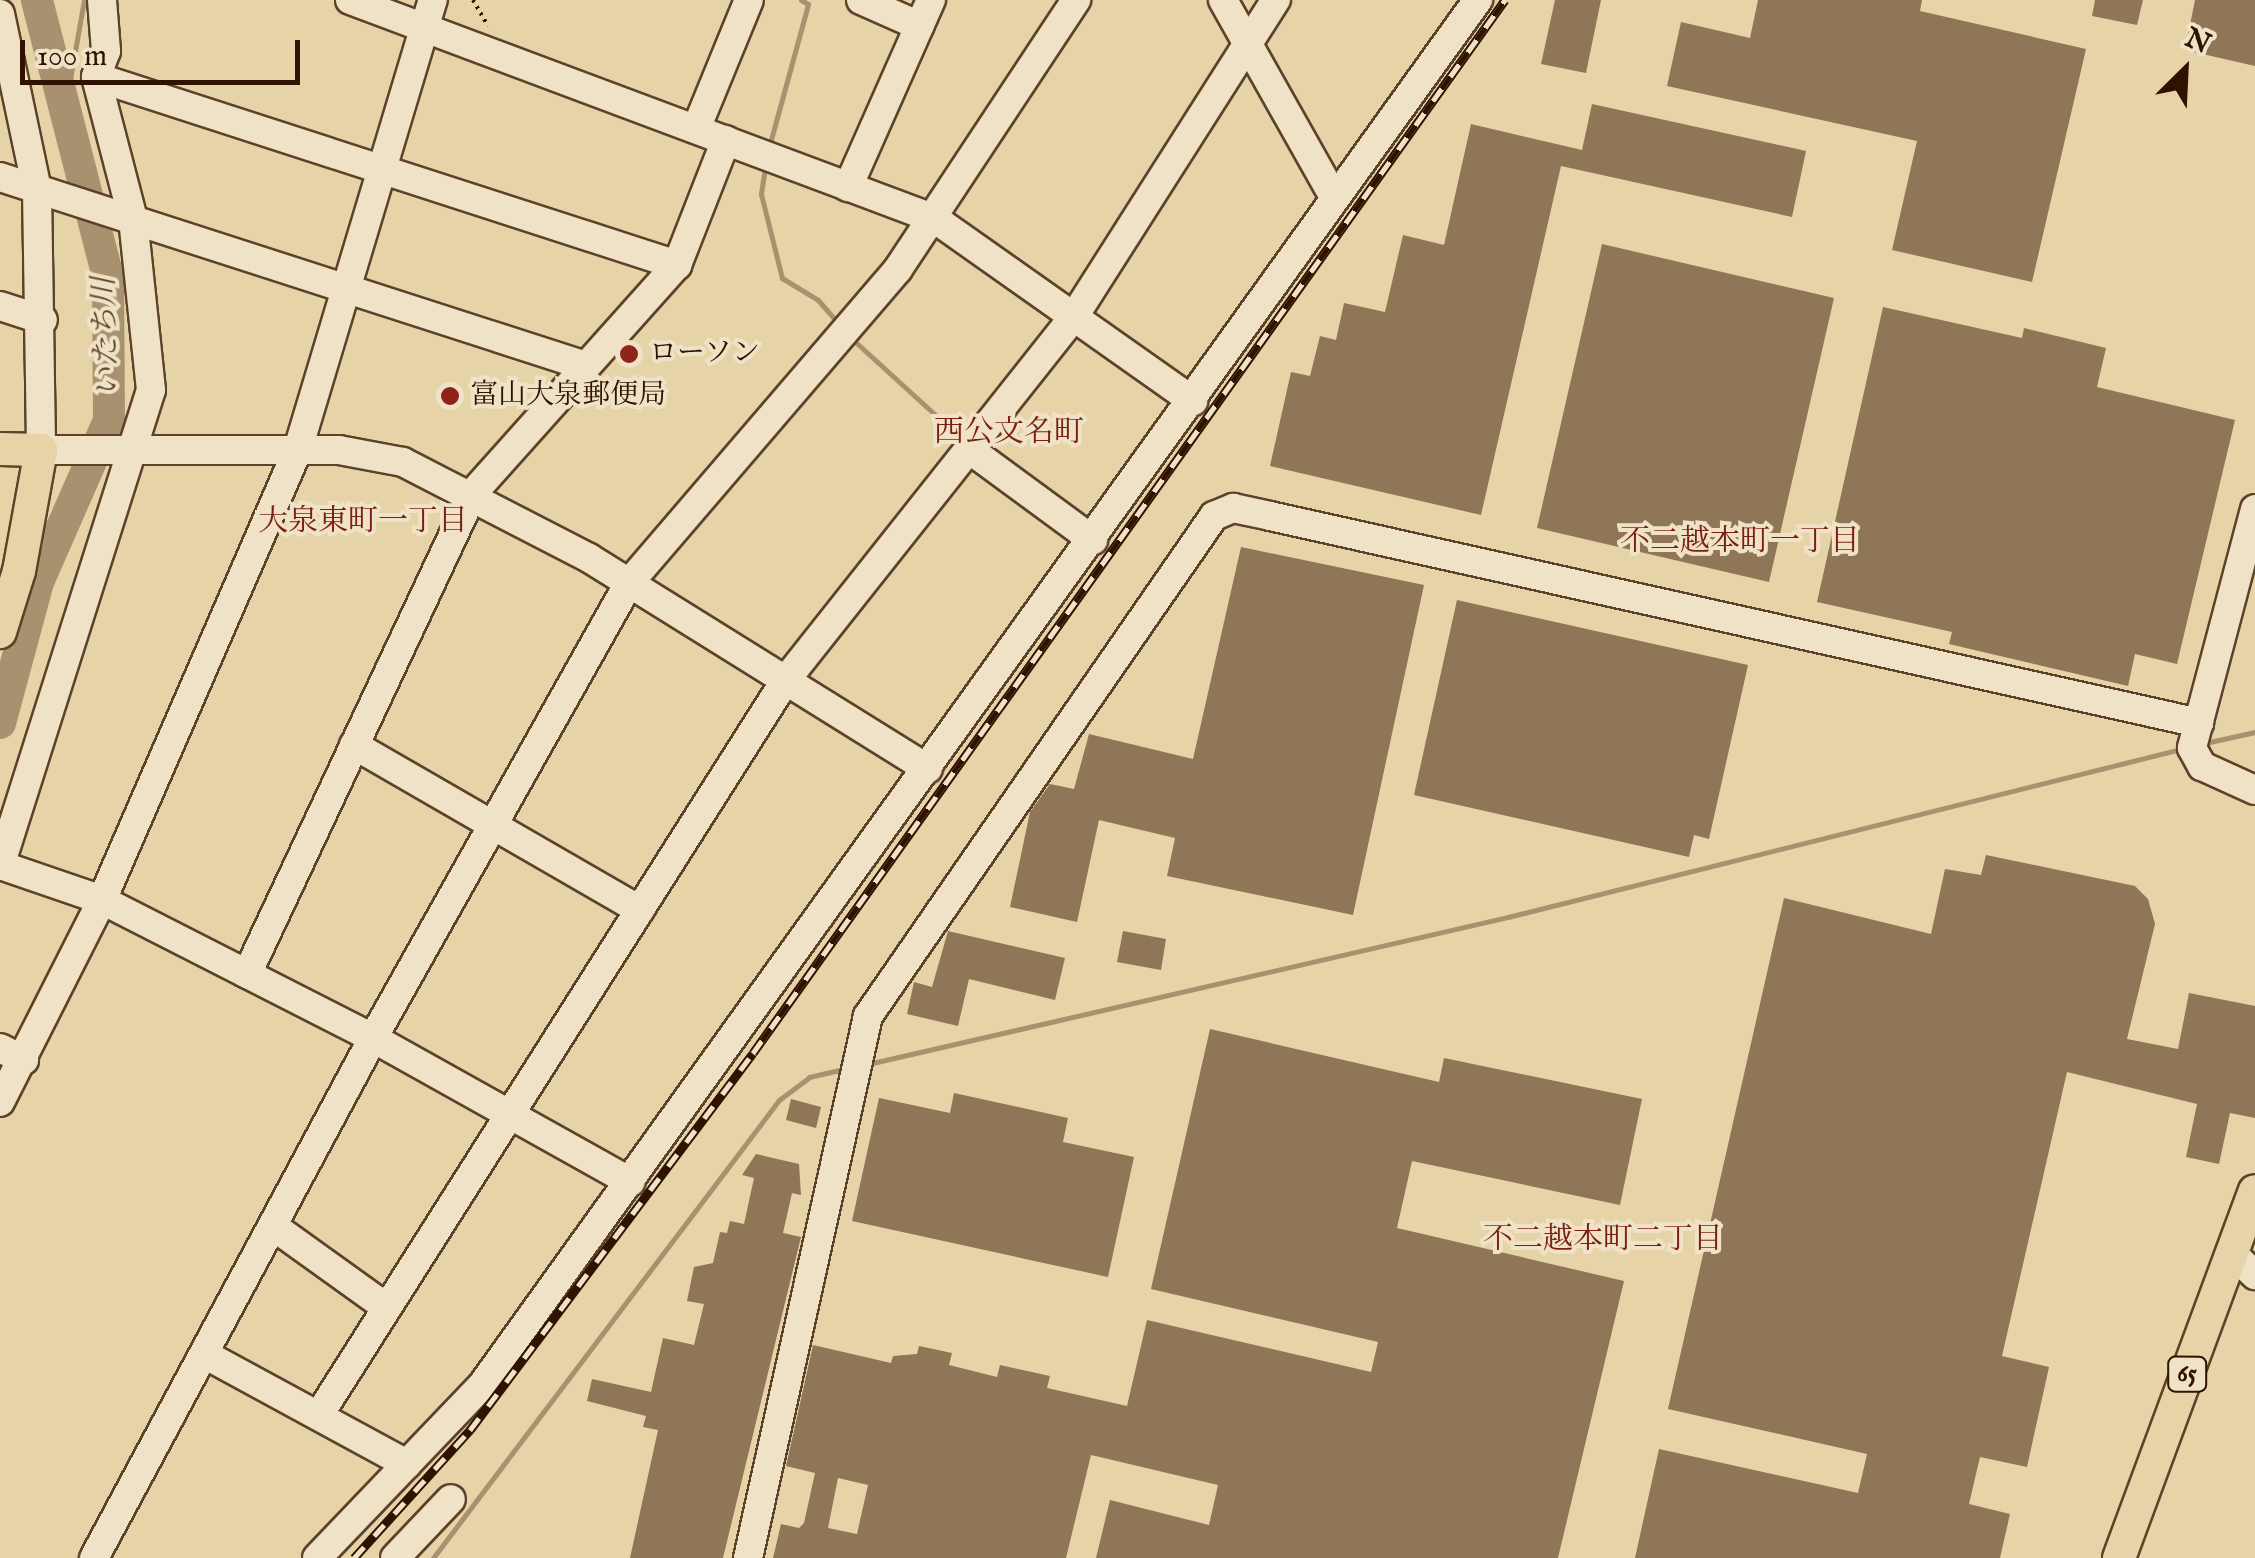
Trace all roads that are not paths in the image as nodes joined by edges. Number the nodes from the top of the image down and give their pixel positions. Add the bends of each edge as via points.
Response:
1 (102, 0) edge
2 (350, 0) edge
3 (433, 0) edge
4 (749, 0) edge
5 (861, 0) edge
6 (1076, 0) edge
7 (1223, 0) edge
8 (1276, 0) edge
9 (1478, 0) edge
10 (926, 13) edge
11 (0, 14) edge
12 (426, 28) junction
13 (1248, 42) junction
14 (6, 45) edge
15 (96, 78) junction
16 (696, 130) junction
17 (726, 140) junction
18 (382, 172) junction
19 (0, 177) edge
20 (848, 186) junction
21 (46, 193) junction
22 (1334, 198) junction
23 (133, 219) junction
24 (934, 219) junction
25 (677, 265) junction
26 (346, 288) junction
27 (0, 306) edge
28 (1075, 314) junction
29 (43, 320) junction
30 (586, 366) junction
31 (1193, 402) junction
32 (298, 448) junction
33 (0, 449) edge
34 (45, 450) junction
35 (131, 450) junction
36 (969, 450) junction
37 (473, 493) junction
38 (2255, 509) edge
39 (1094, 540) junction
40 (629, 583) junction
41 (0, 632) edge
42 (786, 681) junction
43 (2199, 723) junction
44 (354, 745) junction
45 (928, 769) junction
46 (2255, 790) edge
47 (492, 823) junction
48 (0, 866) edge
49 (102, 900) junction
50 (640, 910) junction
51 (247, 974) junction
52 (373, 1038) junction
53 (12, 1054) edge
54 (0, 1102) edge
55 (510, 1114) junction
56 (631, 1182) junction
57 (2255, 1191) edge
58 (273, 1226) junction
59 (2244, 1264) edge
60 (387, 1308) junction
61 (204, 1354) junction
62 (320, 1414) junction
63 (407, 1464) junction
64 (452, 1498) dead end
65 (94, 1558) edge
66 (317, 1558) edge
67 (394, 1558) edge
68 (748, 1558) edge
69 (2119, 1558) edge

1 - 15 street via 106,51
2 - 12 street
3 - 12 street
4 - 16 street
5 - 10 street
6 - 24 street
7 - 13 street
8 - 13 street
9 - 22 street
10 - 20 street
11 - 14 street
12 - 16 street
12 - 18 street
13 - 22 street
13 - 28 street
14 - 21 street
15 - 18 street
15 - 23 street
16 - 17 street
17 - 20 street
17 - 25 street
18 - 25 street
18 - 26 street
19 - 21 street
20 - 24 street
21 - 23 street
21 - 29 street
22 - 31 street
23 - 26 street
23 - 35 street via 151,390
24 - 28 street
24 - 40 street
25 - 30 street
26 - 30 street
26 - 32 street
27 - 29 street
28 - 31 street
28 - 36 street
29 - 34 street
30 - 37 street
31 - 39 street
32 - 35 street
32 - 37 street via 403,462
32 - 49 street
33 - 34 main road
34 - 35 street
34 - 41 main road
35 - 48 street
36 - 39 street
36 - 42 street
37 - 40 street
37 - 44 street
38 - 43 street
39 - 45 street
40 - 42 street
40 - 47 street
42 - 45 street
42 - 50 street
43 - 46 street via 2192,748 2202,766
43 - 68 street via 1233,508 1214,516 868,1016
44 - 47 street
44 - 51 street
45 - 56 street
47 - 50 street
47 - 52 street
48 - 49 street
49 - 51 street
49 - 53 street
50 - 55 street
51 - 52 street
52 - 55 street
52 - 58 street
53 - 54 street
55 - 56 street
55 - 60 street
56 - 63 street via 483,1384
57 - 59 main road, 65
58 - 60 street
58 - 61 street
59 - 69 main road, 65
60 - 62 street
61 - 62 street
61 - 65 street
62 - 63 street
63 - 66 street
64 - 67 street

